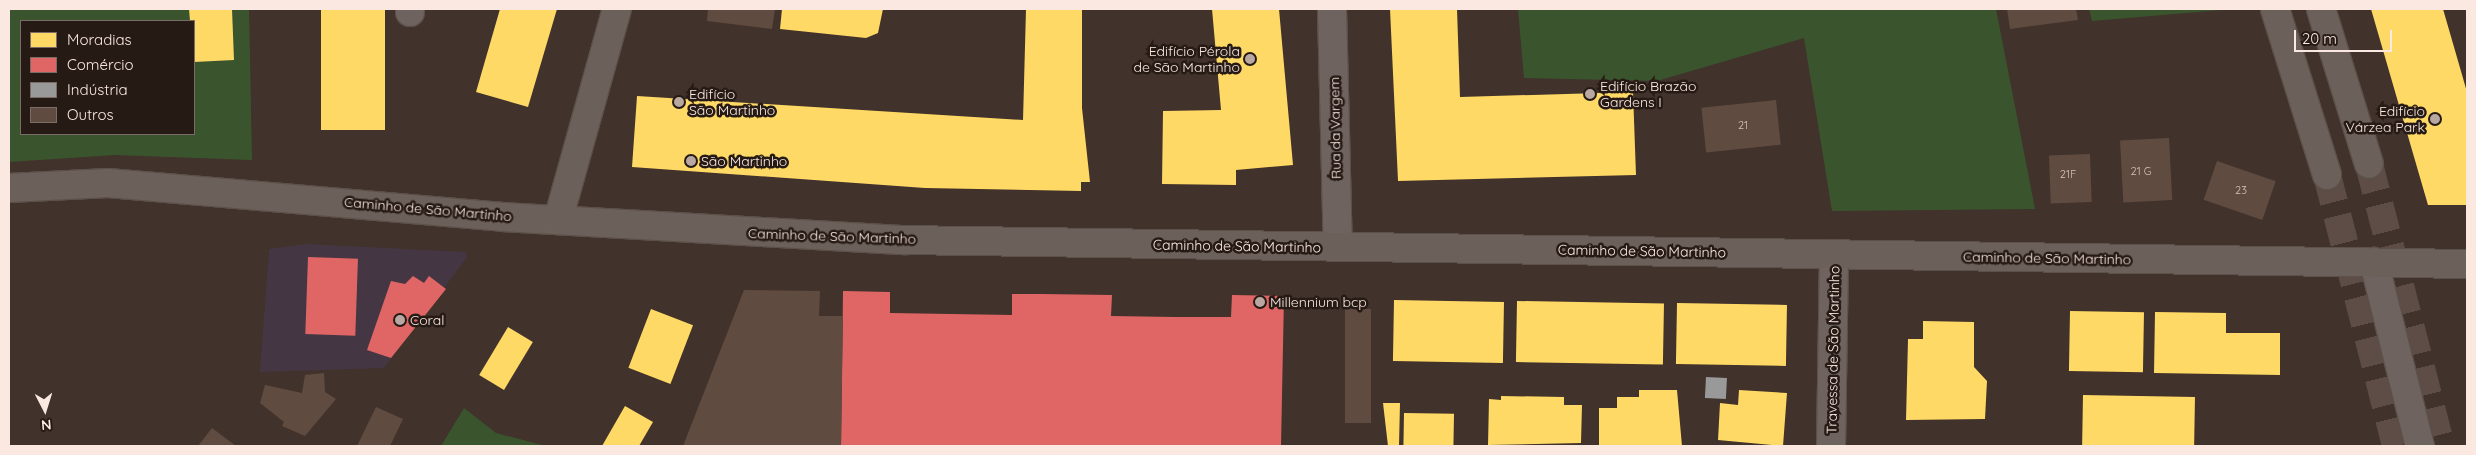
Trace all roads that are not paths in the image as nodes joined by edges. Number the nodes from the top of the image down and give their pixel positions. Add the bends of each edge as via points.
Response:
1 (618, 9) edge
2 (1332, 9) edge
3 (2275, 9) edge
4 (2320, 9) edge
5 (2369, 164) tunnel mouth
6 (2327, 175) tunnel mouth
7 (9, 188) edge
8 (558, 220) junction
9 (1338, 247) junction
10 (1834, 254) junction
11 (2374, 262) junction
12 (2467, 264) edge
13 (1831, 446) edge
14 (2420, 446) edge

1 - 8 main road
2 - 9 street, Rua da Vargem
3 - 6 main road
4 - 5 main road
7 - 8 main road, Caminho de São Martinho via 108,183
8 - 9 main road, Caminho de São Martinho via 904,240
9 - 10 main road, Caminho de São Martinho
10 - 11 main road, Caminho de São Martinho
10 - 13 street, Travessa de São Martinho
11 - 12 main road, Caminho de São Martinho
11 - 14 street

